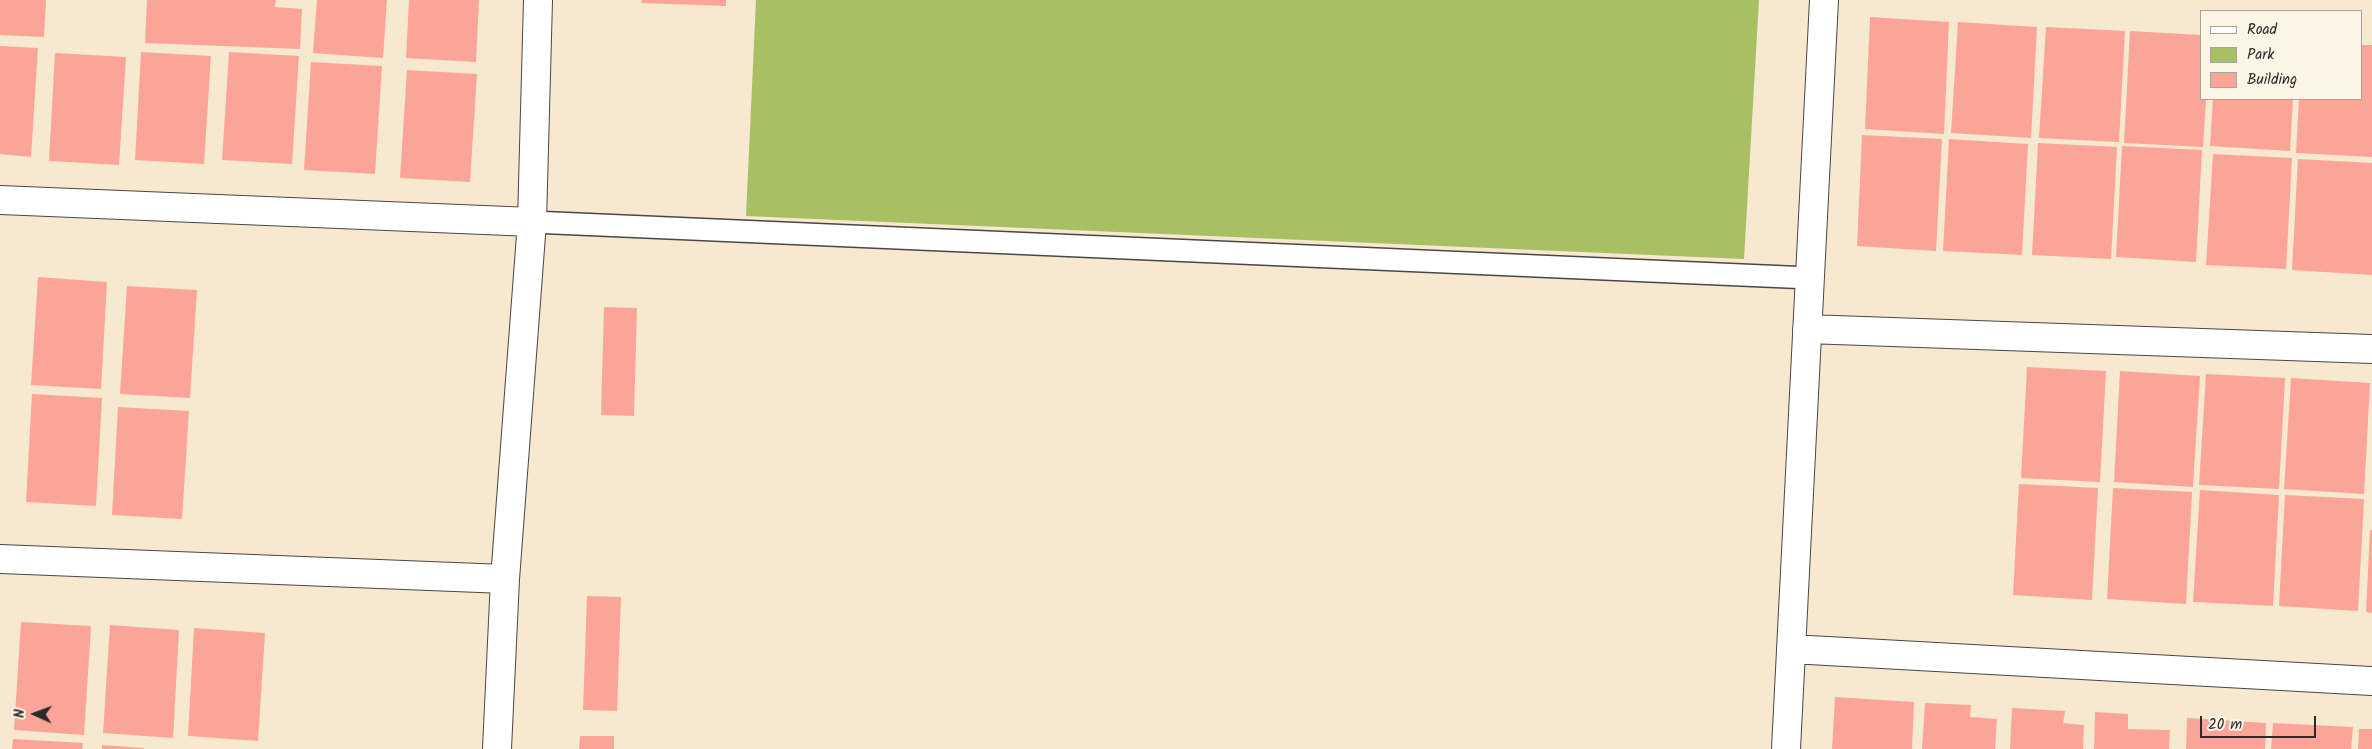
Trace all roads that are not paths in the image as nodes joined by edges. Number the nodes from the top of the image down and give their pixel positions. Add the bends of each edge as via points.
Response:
1 (538, 0) edge
2 (1824, 0) edge
3 (0, 200) edge
4 (532, 222) junction
5 (1810, 278) junction
6 (1807, 329) junction
7 (2372, 349) edge
8 (0, 559) edge
9 (505, 579) junction
10 (1791, 650) junction
11 (2372, 681) edge
12 (497, 749) edge
13 (1786, 749) edge

1 - 4 street
2 - 5 street
3 - 4 street
4 - 5 lane
4 - 9 street
5 - 6 street
6 - 7 street
6 - 10 street
8 - 9 street
9 - 12 street
10 - 11 street
10 - 13 street

